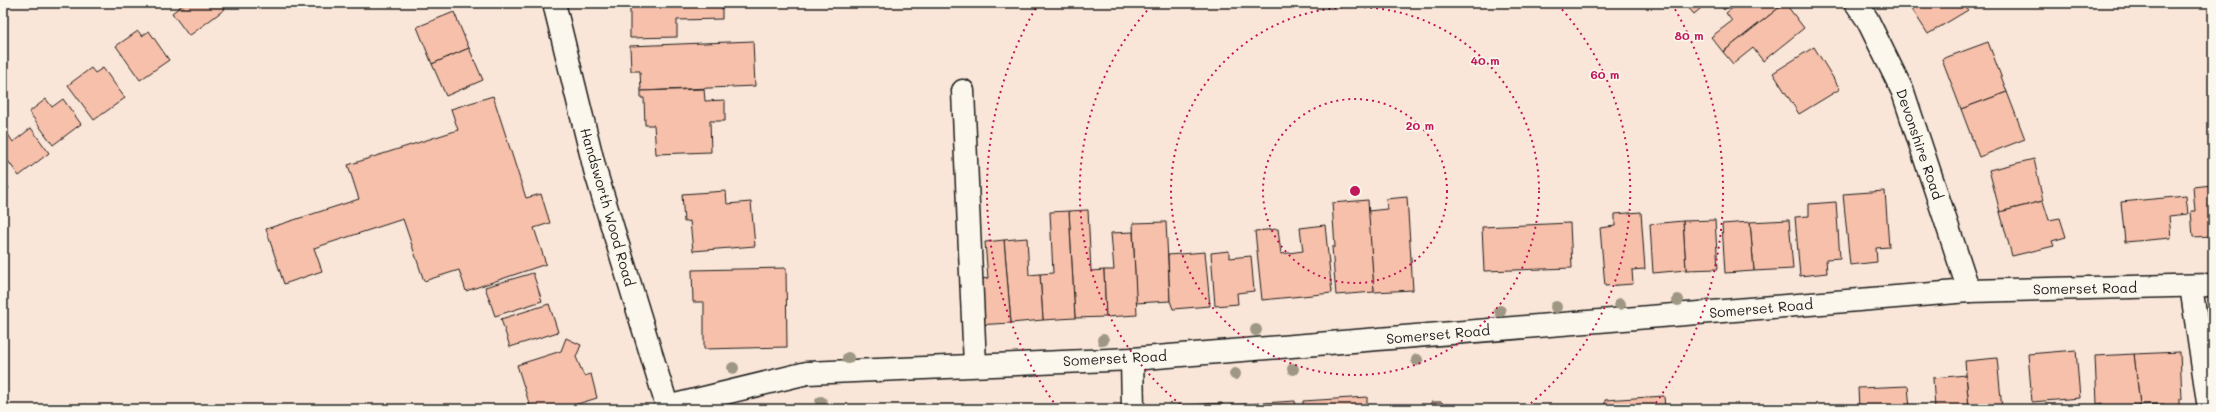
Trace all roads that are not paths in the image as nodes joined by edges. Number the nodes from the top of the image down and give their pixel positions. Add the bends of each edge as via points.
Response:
1 (554, 3) edge
2 (1856, 3) edge
3 (963, 91) dead end
4 (2213, 285) edge
5 (2191, 286) junction
6 (1969, 291) junction
7 (1132, 359) junction
8 (975, 365) junction
9 (668, 408) edge
10 (1133, 409) edge
11 (2208, 409) edge

1 - 9 street, Handsworth Wood Road via 595,170
2 - 6 street, Devonshire Road via 1867,19 1903,92
3 - 8 street
4 - 5 street, Somerset Road
5 - 6 street, Somerset Road
5 - 11 street
6 - 7 street, Somerset Road
7 - 8 street, Somerset Road
7 - 10 street
8 - 9 street, Somerset Road via 807,373

